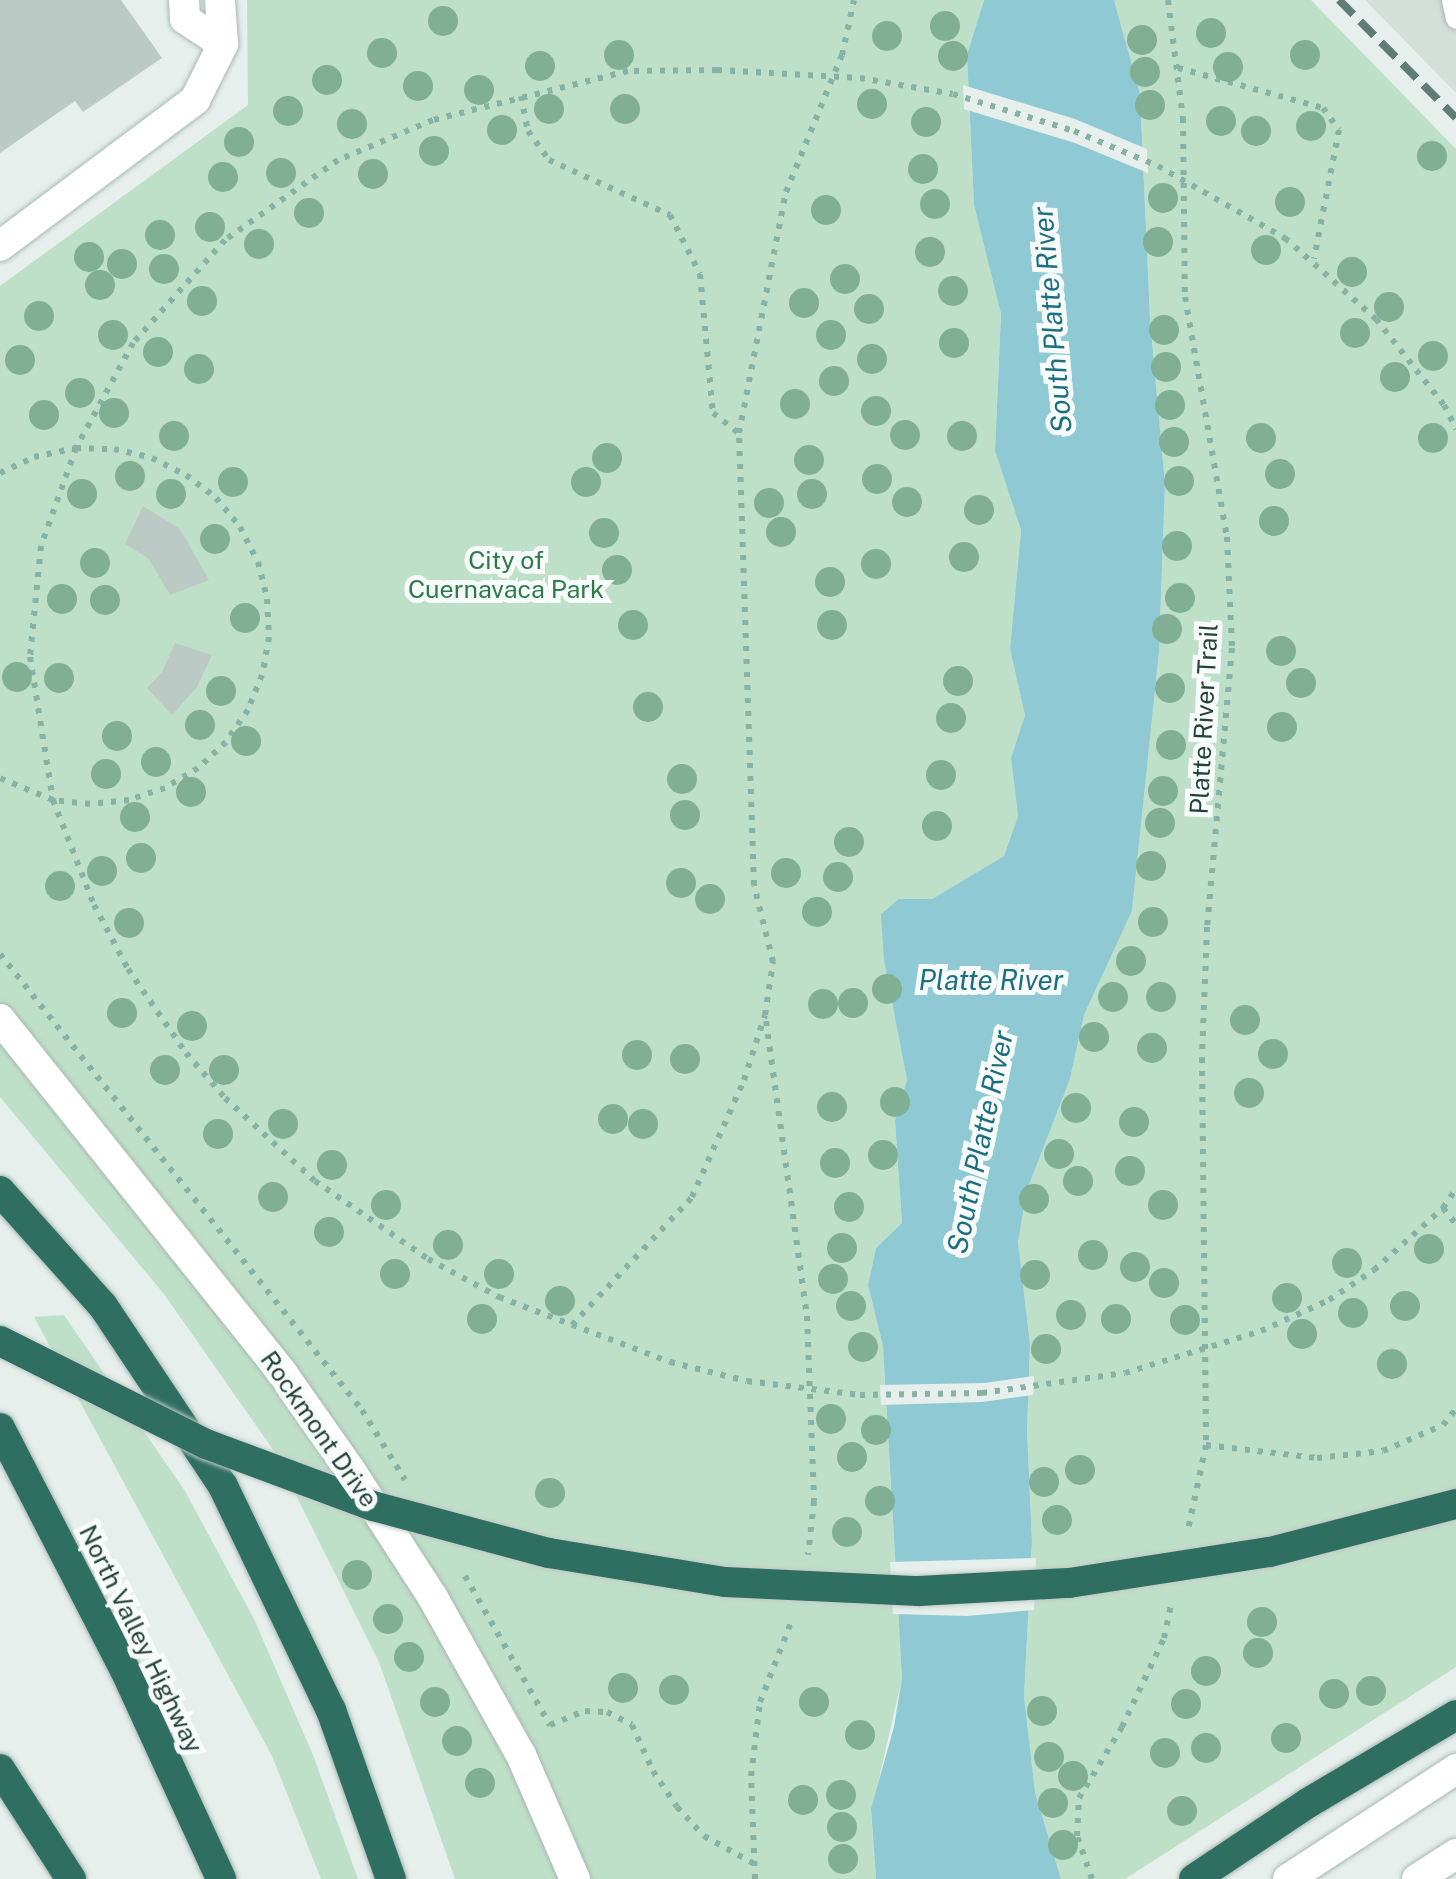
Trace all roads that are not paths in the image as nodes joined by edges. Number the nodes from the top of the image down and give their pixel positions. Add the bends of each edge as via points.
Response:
1 (184, 0) edge
2 (220, 0) edge
3 (1452, 0) edge
4 (1456, 19) edge
5 (223, 44) junction
6 (0, 246) edge
7 (0, 1019) edge
8 (0, 1191) edge
9 (0, 1341) edge
10 (0, 1428) edge
11 (1456, 1504) edge
12 (1456, 1715) edge
13 (0, 1769) edge
14 (1456, 1769) edge
15 (1456, 1854) edge
16 (71, 1879) edge
17 (221, 1879) edge
18 (391, 1879) edge
19 (574, 1879) edge
20 (1194, 1879) edge
21 (1288, 1879) edge
22 (1417, 1879) edge

1 - 5 street via 185,19
2 - 5 street
3 - 4 lane
5 - 6 street via 195,100
7 - 19 street, Rockmont Drive via 351,1470 512,1739
8 - 18 highway via 103,1306 223,1486 331,1710
9 - 11 highway, bridge via 206,1444 374,1506 549,1553 725,1582 919,1590 1069,1583 1270,1552
10 - 17 highway, North Valley Highway via 125,1670
12 - 20 highway
13 - 16 highway
14 - 21 street
15 - 22 street

